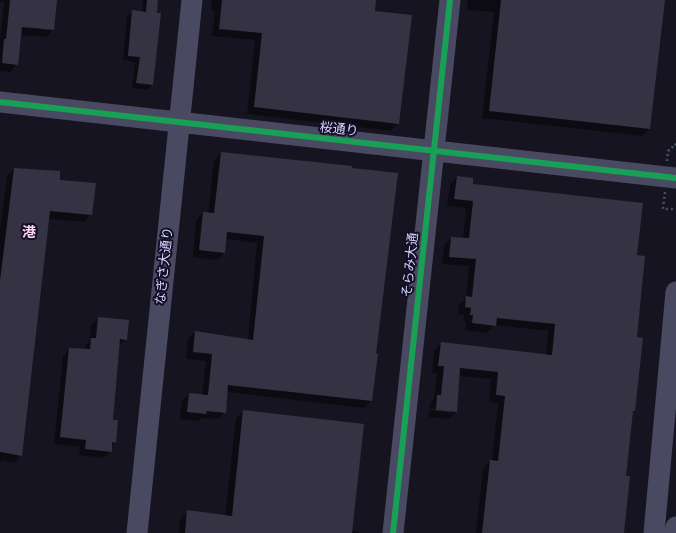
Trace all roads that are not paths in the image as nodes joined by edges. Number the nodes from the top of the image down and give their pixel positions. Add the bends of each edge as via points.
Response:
1 (192, 0) edge
2 (450, 0) edge
3 (0, 102) edge
4 (179, 123) junction
5 (435, 151) junction
6 (676, 178) edge
7 (676, 292) edge
8 (676, 527) edge
9 (137, 533) edge
10 (393, 533) edge
11 (654, 533) edge
12 (675, 533) edge

1 - 4 street, なぎさ大通り
2 - 5 street, そらみ大通
3 - 4 street, 桜通り
4 - 5 street, 桜通り
4 - 9 street, なぎさ大通り
5 - 6 street, 桜通り
5 - 10 street, そらみ大通
7 - 11 street
8 - 12 street

